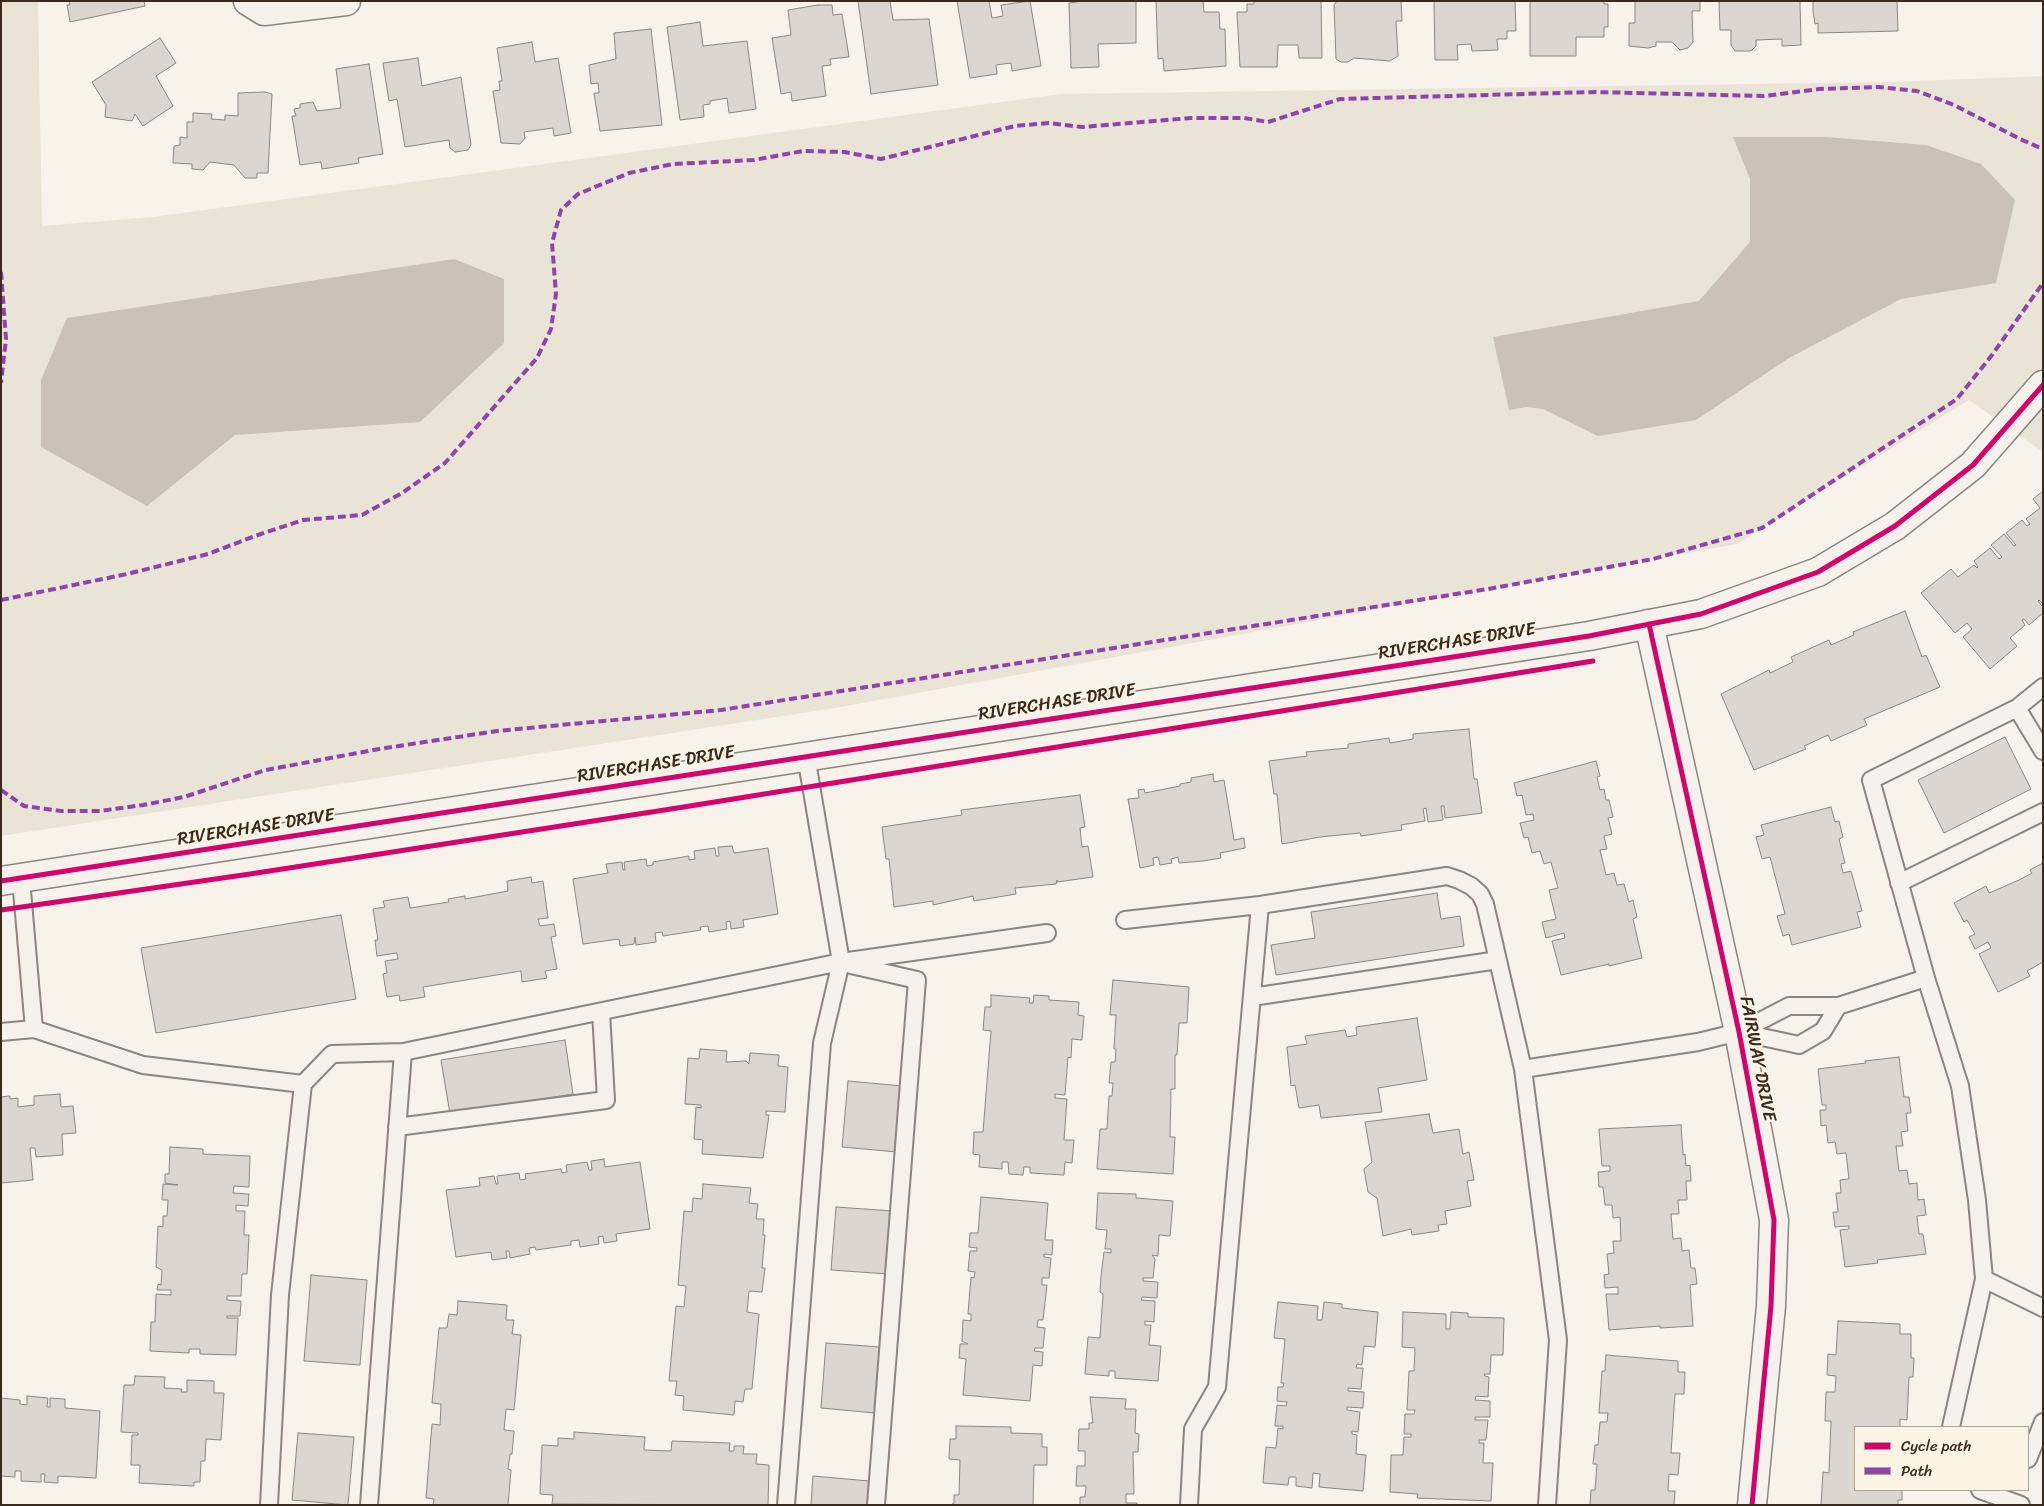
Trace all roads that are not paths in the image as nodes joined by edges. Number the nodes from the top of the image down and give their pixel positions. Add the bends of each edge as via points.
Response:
1 (248, 1) edge
2 (346, 1) edge
3 (2043, 385) edge
4 (1649, 624) junction
5 (2043, 688) edge
6 (2017, 708) junction
7 (2043, 751) edge
8 (806, 756) junction
9 (2043, 812) edge
10 (11, 880) edge
11 (1899, 883) junction
12 (1260, 905) junction
13 (1125, 920) dead end
14 (1047, 933) dead end
15 (1498, 960) junction
16 (841, 962) junction
17 (1926, 978) junction
18 (1252, 997) junction
19 (1838, 1006) junction
20 (601, 1012) junction
21 (34, 1029) junction
22 (1, 1032) edge
23 (1739, 1032) junction
24 (403, 1052) junction
25 (1523, 1069) junction
26 (303, 1084) junction
27 (397, 1127) junction
28 (1984, 1279) junction
29 (2043, 1308) edge
30 (2043, 1422) edge
31 (1951, 1426) edge
32 (2029, 1457) edge
33 (1984, 1491) edge
34 (2016, 1498) edge
35 (269, 1505) edge
36 (369, 1505) edge
37 (786, 1505) edge
38 (876, 1505) edge
39 (1190, 1505) edge
40 (1546, 1505) edge
41 (1752, 1505) edge

1 - 2 street via 264,12
3 - 4 street, RIVERCHASE DRIVE via 1973,466 1864,546 1818,572 1787,584 1701,614
4 - 8 street, RIVERCHASE DRIVE via 1589,636
4 - 23 street, FAIRWAY DRIVE
5 - 6 lane
6 - 7 lane
6 - 11 lane via 1871,780
8 - 10 street, RIVERCHASE DRIVE
8 - 16 lane
9 - 11 lane
10 - 21 lane
11 - 17 lane
12 - 13 lane
12 - 15 lane via 1447,876 1471,886 1480,894 1486,904
12 - 18 lane
14 - 16 lane
15 - 18 lane
15 - 25 lane
16 - 20 lane
16 - 37 lane via 822,1043
16 - 38 lane via 917,980
17 - 19 lane
17 - 28 lane via 1960,1086
18 - 39 lane via 1217,1387 1193,1429
19 - 23 lane via 1789,1006
19 - 23 lane via 1823,1031 1799,1045
20 - 24 lane
20 - 27 lane via 606,1100
21 - 22 lane
21 - 26 lane via 143,1065
23 - 25 lane via 1691,1043
23 - 41 street, FAIRWAY DRIVE via 1774,1220 1771,1306
24 - 26 lane via 332,1054
24 - 27 lane
25 - 40 lane via 1558,1340
26 - 35 lane via 280,1295
27 - 36 lane
28 - 29 lane
28 - 31 lane
30 - 32 lane
33 - 34 lane

